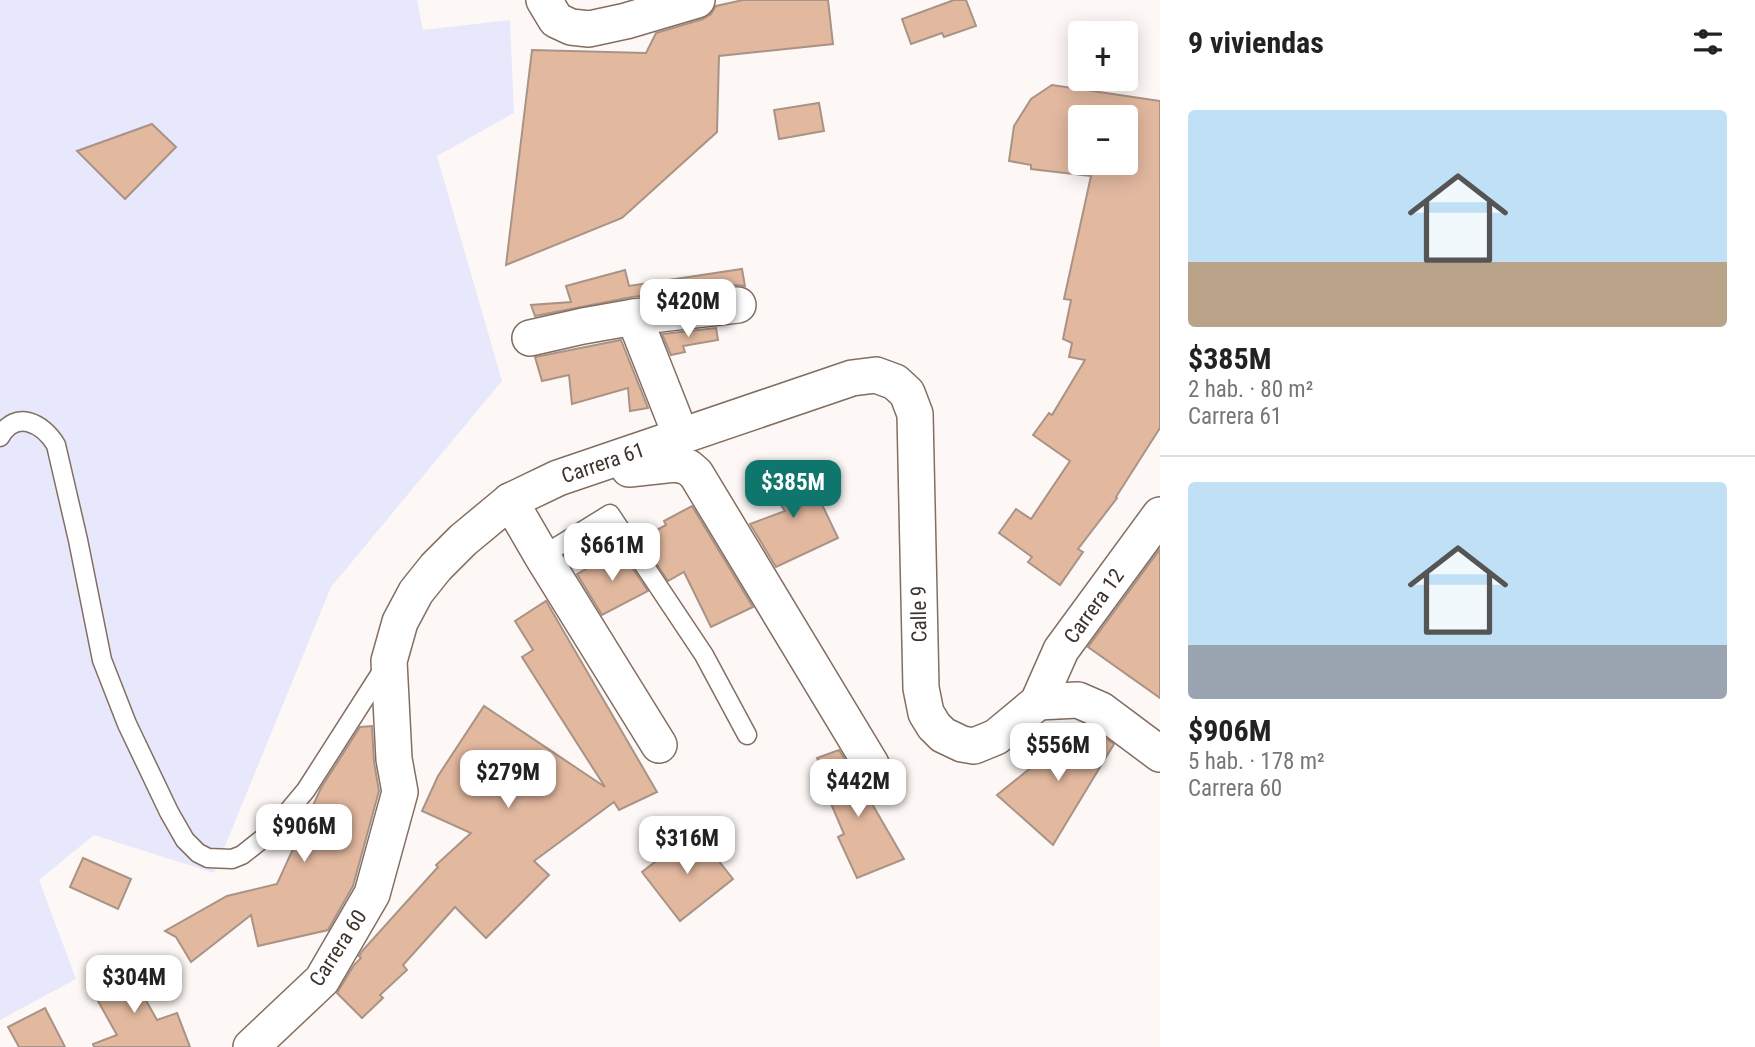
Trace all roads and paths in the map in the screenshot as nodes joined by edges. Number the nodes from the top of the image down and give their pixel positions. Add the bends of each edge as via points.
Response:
1 (544, 0) edge
2 (697, 0) edge
3 (738, 305) dead end
4 (634, 317) junction
5 (530, 338) dead end
6 (895, 382) joint
7 (681, 436) junction
8 (0, 438) edge
9 (558, 478) junction
10 (510, 501) junction
11 (1160, 515) edge
12 (542, 556) junction
13 (388, 661) junction
14 (1038, 702) junction
15 (747, 735) dead end
16 (659, 745) dead end
17 (1160, 754) edge
18 (872, 764) dead end
19 (251, 1047) edge

1 - 2 street via 556,20 589,29
3 - 4 street
4 - 5 street
4 - 7 street
6 - 7 street, Carrera 61 via 876,375 852,378
6 - 14 street, Calle 9 via 915,414 921,688 926,713 943,735 974,746 996,737
7 - 9 street, Carrera 61
8 - 13 lane via 10,426 32,423 43,428 56,445 102,660 169,812 198,853 232,859 271,832 306,790
9 - 10 street, Carrera 61
9 - 18 street via 675,464 696,474
10 - 12 street
10 - 13 street, Carrera 61 via 463,540 416,592 400,622
11 - 14 street, Carrera 12 via 1061,650
12 - 15 lane via 610,514 704,655
12 - 16 street
13 - 19 street, Carrera 60 via 400,792 372,894 322,980
14 - 17 street via 1078,699 1101,710

